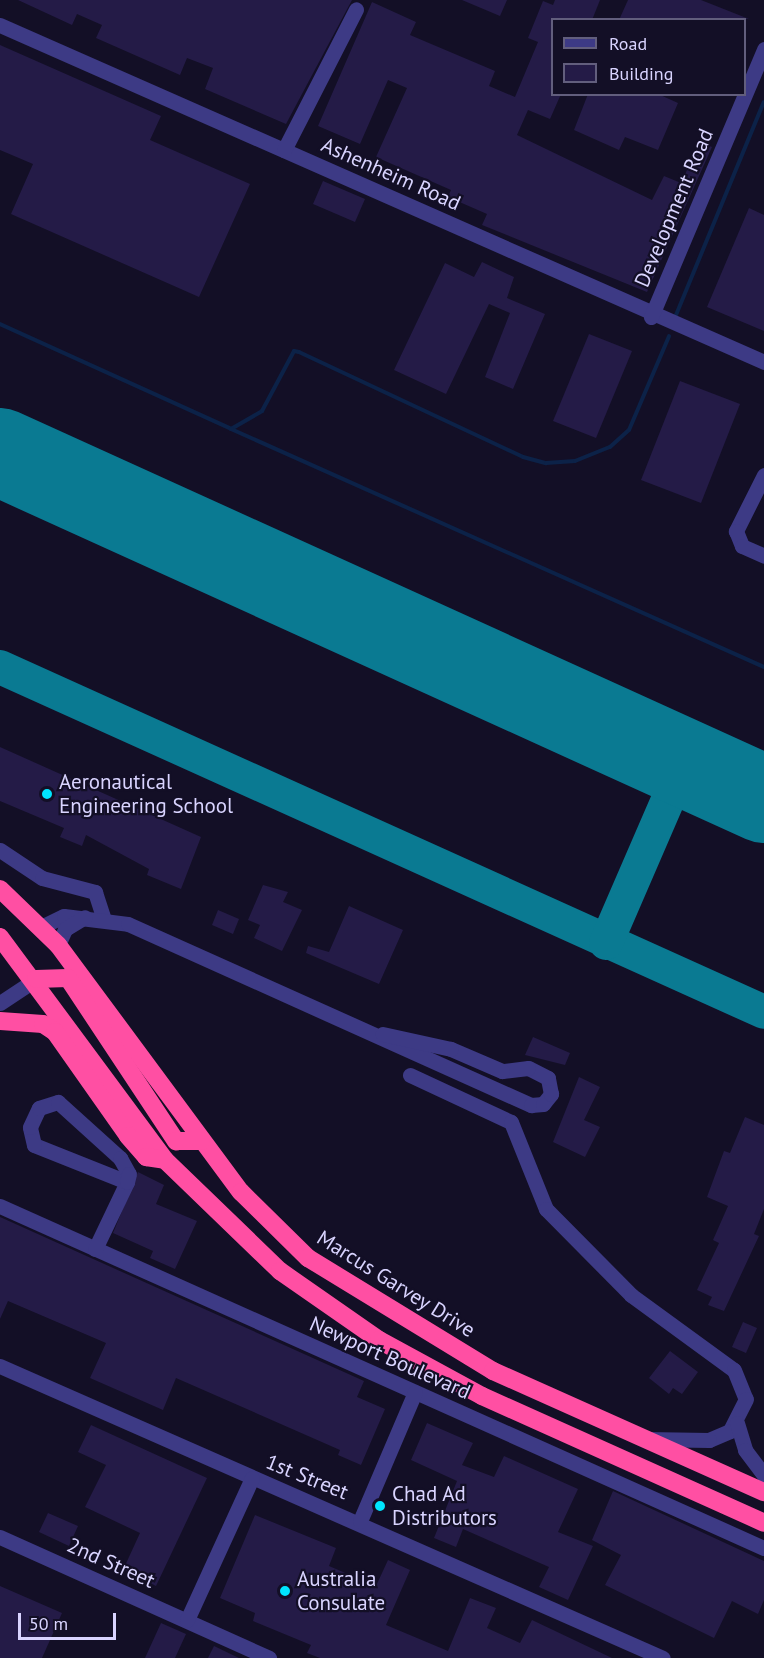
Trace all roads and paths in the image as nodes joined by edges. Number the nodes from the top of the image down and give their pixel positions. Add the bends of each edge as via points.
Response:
1 (356, 9) dead end
2 (0, 25) edge
3 (764, 50) edge
4 (746, 93) edge
5 (745, 96) edge
6 (284, 150) junction
7 (651, 317) junction
8 (764, 362) edge
9 (764, 476) edge
10 (764, 556) edge
11 (0, 849) edge
12 (0, 889) edge
13 (88, 916) junction
14 (104, 920) junction
15 (42, 927) junction
16 (0, 937) edge
17 (58, 945) junction
18 (36, 979) junction
19 (0, 1003) edge
20 (0, 1021) edge
21 (383, 1034) junction
22 (410, 1075) dead end
23 (479, 1082) junction
24 (469, 1102) junction
25 (201, 1141) junction
26 (165, 1160) junction
27 (127, 1182) junction
28 (0, 1206) edge
29 (95, 1249) junction
30 (0, 1366) edge
31 (414, 1392) junction
32 (737, 1423) junction
33 (644, 1439) junction
34 (764, 1475) edge
35 (252, 1478) junction
36 (764, 1492) edge
37 (360, 1521) junction
38 (764, 1523) edge
39 (0, 1537) edge
40 (764, 1548) edge
41 (187, 1620) junction
42 (269, 1658) edge
43 (663, 1658) edge

1 - 6 street
2 - 6 street, Ashenheim Road
3 - 4 street, Development Road
5 - 7 street, Development Road
6 - 7 street, Ashenheim Road
7 - 8 street, Ashenheim Road
9 - 10 street via 736,531 742,546
11 - 14 street via 42,878 95,892
12 - 15 highway, Marcus Garvey Drive
13 - 14 street
13 - 15 street via 64,916
13 - 17 street via 72,923
14 - 21 street via 128,924
15 - 17 highway, Marcus Garvey Drive
16 - 18 highway
17 - 25 highway, Marcus Garvey Drive
18 - 19 street
18 - 25 highway via 68,978 111,1051 176,1141
18 - 26 highway
20 - 26 highway via 43,1024 55,1032 146,1157
21 - 23 street
21 - 23 street via 451,1049 502,1071 528,1068 545,1076 552,1090 546,1101 535,1106
22 - 24 street
23 - 24 street
24 - 32 street via 516,1127 530,1178 546,1209 590,1256 631,1295 734,1370 746,1399
25 - 33 highway, Marcus Garvey Drive via 241,1192 308,1258 493,1371
26 - 38 highway via 280,1271 379,1340 482,1396
27 - 27 street via 129,1174 120,1158 58,1102 39,1108 30,1127 34,1145
27 - 29 street
28 - 29 street, Newport Boulevard
29 - 31 street, Newport Boulevard
30 - 35 street, 1st Street
31 - 37 street
31 - 40 street, Newport Boulevard
32 - 33 street via 710,1440
32 - 34 street via 745,1450
33 - 36 highway, Marcus Garvey Drive
35 - 37 street, 1st Street
35 - 41 street
37 - 43 street, 1st Street
39 - 41 street, 2nd Street
41 - 42 street, 2nd Street

